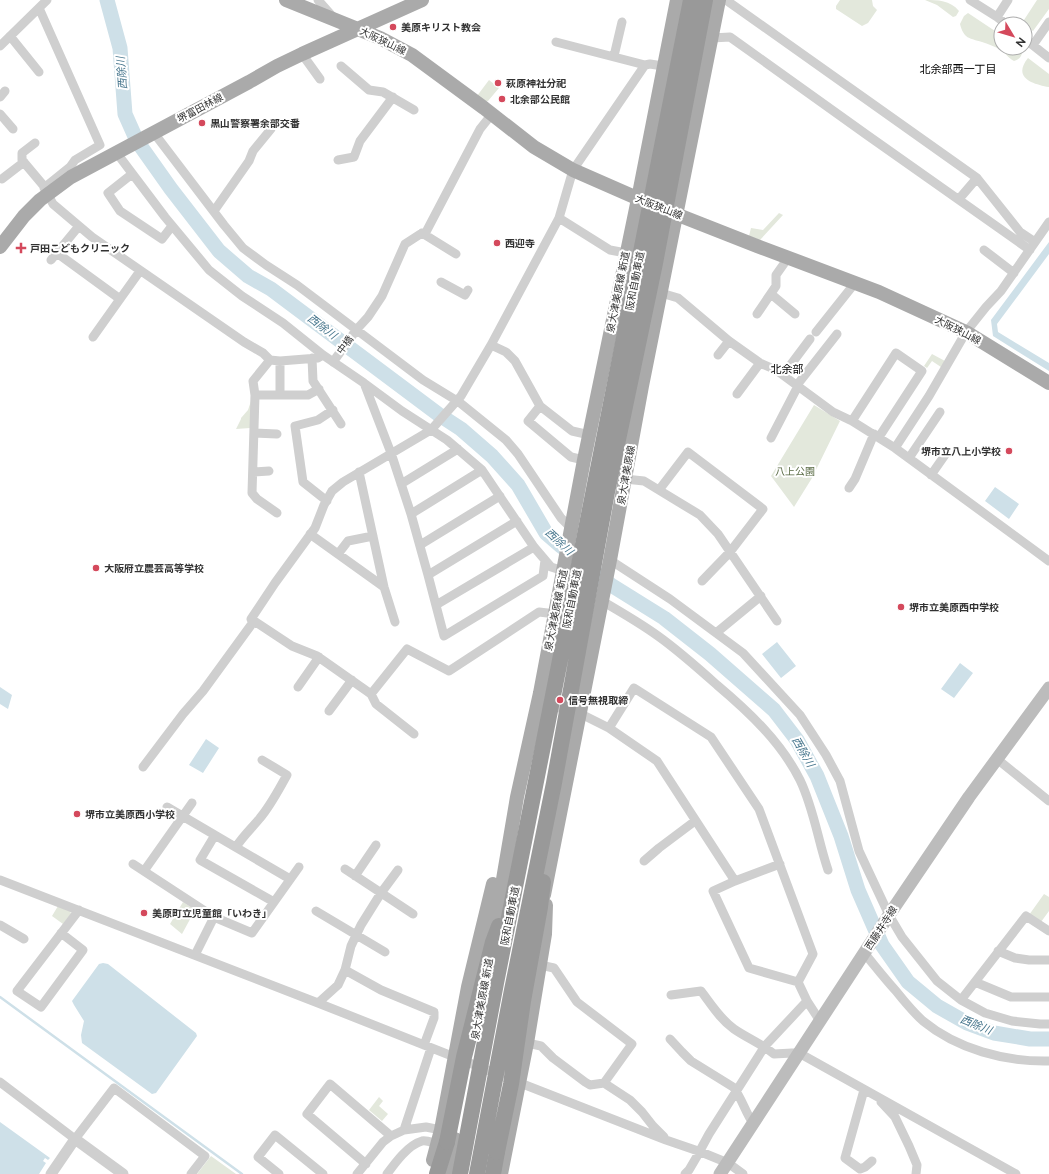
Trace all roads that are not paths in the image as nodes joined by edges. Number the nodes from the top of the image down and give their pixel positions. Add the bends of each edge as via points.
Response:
1 (47, 0) edge
2 (286, 0) edge
3 (318, 0) edge
4 (422, 0) edge
5 (677, 0) edge
6 (691, 0) edge
7 (705, 0) edge
8 (719, 0) edge
9 (726, 0) edge
10 (970, 0) edge
11 (1008, 0) edge
12 (302, 3) edge
13 (39, 8) junction
14 (996, 16) edge
15 (999, 16) edge
16 (335, 20) junction
17 (622, 22) dead end
18 (1049, 22) edge
19 (358, 29) junction
20 (10, 36) junction
21 (712, 38) junction
22 (556, 42) dead end
23 (1033, 45) joint
24 (0, 46) edge
25 (302, 54) junction
26 (614, 56) junction
27 (1049, 58) edge
28 (645, 65) junction
29 (341, 66) dead end
30 (663, 66) junction
31 (39, 72) dead end
32 (320, 79) dead end
33 (393, 97) junction
34 (414, 110) dead end
35 (0, 114) edge
36 (492, 114) junction
37 (13, 129) dead end
38 (271, 129) dead end
39 (152, 134) junction
40 (35, 143) dead end
41 (118, 151) junction
42 (338, 160) dead end
43 (24, 162) junction
44 (573, 170) junction
45 (132, 174) junction
46 (977, 178) junction
47 (2, 179) dead end
48 (46, 191) junction
49 (638, 199) junction
50 (959, 199) junction
51 (214, 211) junction
52 (676, 214) junction
53 (559, 218) junction
54 (1049, 222) edge
55 (79, 226) junction
56 (172, 226) junction
57 (422, 233) junction
58 (1033, 246) junction
59 (0, 247) edge
60 (984, 250) dead end
61 (626, 253) junction
62 (456, 254) dead end
63 (788, 258) junction
64 (140, 271) junction
65 (1014, 273) junction
66 (441, 282) dead end
67 (855, 283) junction
68 (468, 290) dead end
69 (661, 293) junction
70 (771, 294) junction
71 (120, 299) junction
72 (757, 314) dead end
73 (795, 314) dead end
74 (357, 329) junction
75 (966, 332) junction
76 (837, 334) dead end
77 (93, 337) dead end
78 (729, 341) junction
79 (491, 346) junction
80 (323, 355) junction
81 (718, 355) dead end
82 (312, 358) junction
83 (270, 360) junction
84 (333, 361) junction
85 (280, 362) junction
86 (760, 363) junction
87 (783, 374) junction
88 (364, 383) junction
89 (1049, 383) edge
90 (798, 386) junction
91 (319, 389) junction
92 (737, 394) dead end
93 (255, 395) junction
94 (280, 395) junction
95 (458, 401) junction
96 (540, 406) junction
97 (333, 410) junction
98 (940, 412) dead end
99 (852, 420) junction
100 (341, 424) dead end
101 (431, 430) junction
102 (254, 433) junction
103 (277, 434) dead end
104 (590, 435) junction
105 (876, 436) junction
106 (771, 438) dead end
107 (895, 448) junction
108 (458, 449) junction
109 (391, 453) junction
110 (945, 456) dead end
111 (908, 458) junction
112 (584, 460) junction
113 (482, 470) junction
114 (269, 471) dead end
115 (253, 472) junction
116 (359, 472) junction
117 (931, 474) junction
118 (625, 479) junction
119 (401, 484) junction
120 (849, 488) dead end
121 (659, 490) junction
122 (500, 496) junction
123 (327, 500) junction
124 (277, 513) dead end
125 (411, 514) junction
126 (516, 521) junction
127 (571, 532) junction
128 (310, 534) junction
129 (373, 536) junction
130 (420, 545) junction
131 (534, 547) junction
132 (730, 552) junction
133 (338, 554) junction
134 (545, 560) junction
135 (1049, 561) edge
136 (610, 562) junction
137 (564, 570) junction
138 (428, 575) junction
139 (702, 581) dead end
140 (384, 587) junction
141 (760, 596) junction
142 (602, 599) junction
143 (436, 605) junction
144 (556, 614) junction
145 (254, 621) junction
146 (777, 621) dead end
147 (395, 622) dead end
148 (716, 633) junction
149 (319, 658) junction
150 (352, 680) junction
151 (298, 687) dead end
152 (1049, 688) edge
153 (371, 694) junction
154 (538, 703) junction
155 (329, 711) dead end
156 (579, 713) junction
157 (610, 728) junction
158 (414, 734) dead end
159 (996, 759) junction
160 (262, 760) dead end
161 (143, 767) dead end
162 (554, 783) junction
163 (517, 797) junction
164 (1049, 801) edge
165 (192, 803) dead end
166 (167, 807) dead end
167 (183, 816) junction
168 (695, 821) junction
169 (215, 835) junction
170 (376, 845) dead end
171 (236, 847) junction
172 (644, 861) dead end
173 (133, 864) dead end
174 (780, 864) junction
175 (299, 867) dead end
176 (345, 869) dead end
177 (398, 870) dead end
178 (828, 870) dead end
179 (144, 871) junction
180 (518, 872) junction
181 (355, 876) junction
182 (290, 879) junction
183 (0, 880) edge
184 (735, 881) junction
185 (546, 885) junction
186 (380, 893) junction
187 (274, 902) junction
188 (79, 910) junction
189 (316, 911) dead end
190 (413, 914) dead end
191 (214, 917) junction
192 (887, 918) junction
193 (0, 925) edge
194 (1049, 931) edge
195 (61, 933) junction
196 (356, 935) junction
197 (24, 939) dead end
198 (866, 951) junction
199 (998, 951) junction
200 (386, 952) dead end
201 (195, 955) junction
202 (1049, 960) edge
203 (540, 966) junction
204 (345, 970) junction
205 (798, 982) junction
206 (975, 982) junction
207 (671, 995) dead end
208 (1049, 997) edge
209 (961, 1000) junction
210 (807, 1001) junction
211 (318, 1003) junction
212 (820, 1021) junction
213 (1049, 1024) edge
214 (670, 1039) dead end
215 (527, 1043) junction
216 (765, 1046) junction
217 (427, 1047) junction
218 (799, 1053) junction
219 (454, 1058) junction
220 (1049, 1062) edge
221 (470, 1064) junction
222 (505, 1078) junction
223 (0, 1082) edge
224 (519, 1083) junction
225 (604, 1083) junction
226 (864, 1090) junction
227 (736, 1091) junction
228 (877, 1096) junction
229 (753, 1123) junction
230 (404, 1130) junction
231 (391, 1136) junction
232 (442, 1139) junction
233 (75, 1140) junction
234 (666, 1140) junction
235 (701, 1152) junction
236 (872, 1161) dead end
237 (728, 1163) junction
238 (366, 1164) junction
239 (859, 1171) edge
240 (51, 1174) edge
241 (123, 1174) edge
242 (191, 1174) edge
243 (279, 1174) edge
244 (323, 1174) edge
245 (357, 1174) edge
246 (387, 1174) edge
247 (429, 1174) edge
248 (437, 1174) edge
249 (440, 1174) edge
250 (447, 1174) edge
251 (460, 1174) edge
252 (477, 1174) edge
253 (485, 1174) edge
254 (493, 1174) edge
255 (501, 1174) edge
256 (685, 1174) edge
257 (720, 1174) edge
258 (743, 1174) edge
259 (916, 1174) edge
260 (1016, 1174) edge

1 - 13 street
2 - 12 main road, 大阪狭山線
3 - 16 street
4 - 19 main road, 堺富田林線
5 - 30 main road, 泉大津美原線 新道
6 - 180 highway, 阪和自動車道, bridge
7 - 162 highway, 阪和自動車道, bridge via 655,263 606,499
8 - 21 main road
9 - 46 street
10 - 14 street
11 - 15 street
12 - 16 main road, 大阪狭山線
13 - 20 street
13 - 48 street via 100,145 76,160
16 - 19 main road, 大阪狭山線
17 - 26 street
18 - 23 street
19 - 25 main road, 堺富田林線
19 - 36 main road, 大阪狭山線 via 412,55
20 - 24 street
20 - 31 street
21 - 50 street via 730,37
21 - 52 main road
22 - 26 street via 575,50
23 - 27 street
25 - 32 street
25 - 39 main road, 堺富田林線
26 - 28 street
28 - 30 street
28 - 44 street
29 - 33 street via 369,90
30 - 49 main road, 泉大津美原線 新道
33 - 34 street
33 - 42 street via 360,141 354,157
35 - 37 street
36 - 44 main road, 大阪狭山線 via 534,147
36 - 57 street via 480,129 426,232
38 - 51 street via 253,151 249,161
39 - 41 main road, 堺富田林線
39 - 51 street
40 - 43 street via 22,153
41 - 45 street
41 - 48 main road, 堺富田林線
43 - 47 street
43 - 48 street
44 - 49 main road, 大阪狭山線
44 - 53 street
45 - 56 street
45 - 56 street via 108,193 120,211 162,239
46 - 50 street
46 - 58 street
48 - 55 street via 53,204
48 - 59 main road, 堺富田林線
49 - 52 main road, 大阪狭山線
49 - 61 main road, 泉大津美原線 新道
50 - 58 street
51 - 74 street via 243,248
52 - 63 main road, 大阪狭山線
52 - 69 main road
53 - 61 street via 610,250
53 - 79 street
54 - 58 street
55 - 64 street
55 - 71 street via 54,257
56 - 80 street via 209,270 242,296 284,323
57 - 62 street
57 - 74 street, 中橋 via 405,244 382,296
58 - 65 street
60 - 65 street
61 - 104 main road, 泉大津美原線 新道
63 - 67 main road, 大阪狭山線
63 - 70 street via 776,275 776,286
64 - 71 street
64 - 83 street
65 - 75 street
66 - 68 street via 465,295
67 - 75 main road, 大阪狭山線
67 - 87 street
69 - 78 street via 678,298
69 - 118 main road, 泉大津美原線
70 - 72 street
70 - 73 street
71 - 77 street
74 - 84 street, 中橋
74 - 95 street via 423,380
75 - 89 main road, 大阪狭山線
75 - 107 street
76 - 90 street
78 - 81 street
78 - 86 street
79 - 95 street
79 - 96 street via 506,352 515,361
80 - 82 street
80 - 84 street
82 - 85 street
82 - 91 street via 313,381
83 - 85 street
83 - 93 street via 253,380
84 - 88 street
85 - 94 street
86 - 87 street
86 - 92 street
87 - 90 street
88 - 101 street
88 - 109 street
90 - 99 street via 833,412
90 - 106 street
91 - 94 street via 308,395
91 - 97 street
93 - 94 street
93 - 102 street
95 - 101 street
95 - 127 street via 506,440
96 - 104 street via 572,431
96 - 112 street via 528,421 571,457
97 - 100 street
97 - 123 street via 318,420 295,426 303,482
98 - 111 street
99 - 105 street
99 - 105 street via 896,353 922,371
101 - 108 street
101 - 109 street
102 - 103 street
102 - 115 street
104 - 112 main road, 泉大津美原線 新道
105 - 107 street
105 - 120 street
107 - 111 street
108 - 113 street
108 - 119 street
109 - 116 street
109 - 119 street
110 - 117 street
111 - 117 street
112 - 127 main road, 泉大津美原線 新道
113 - 122 street
113 - 125 street
114 - 115 street
115 - 124 street via 252,493
116 - 123 street via 332,491
116 - 129 street
117 - 135 street
118 - 121 street via 644,480
118 - 136 main road, 泉大津美原線
119 - 125 street
121 - 132 street via 700,515 718,534
121 - 132 street via 688,452 763,509
122 - 126 street
122 - 130 street
123 - 128 street
125 - 130 street
126 - 131 street
126 - 138 street
127 - 137 main road, 泉大津美原線 新道
128 - 133 street
128 - 145 street via 275,583 252,619
129 - 133 street via 348,541
129 - 140 street
130 - 138 street
131 - 134 street
131 - 143 street
132 - 139 street
132 - 141 street
133 - 140 street
134 - 137 street via 551,567
134 - 143 street via 543,576 444,636
136 - 142 main road
136 - 148 street via 670,599
137 - 144 main road, 泉大津美原線 新道
138 - 143 street
140 - 147 street
141 - 146 street
141 - 148 street
142 - 156 main road
142 - 178 street via 659,637 761,725 789,761 800,781
144 - 153 street via 539,612 449,671 407,649
144 - 154 main road, 泉大津美原線 新道
145 - 149 street via 292,646
145 - 161 street
148 - 192 street via 742,653 783,696 815,737 840,781 859,851
149 - 150 street
149 - 151 street
150 - 153 street
150 - 155 street
152 - 159 main road, 西藤井寺線
153 - 158 street via 376,704
154 - 156 street
154 - 163 main road, 泉大津美原線 新道
156 - 157 street
156 - 185 main road
157 - 168 street via 657,761
157 - 174 street via 634,688 710,737 759,809
159 - 164 street
159 - 192 main road, 西藤井寺線
160 - 171 street via 287,775 262,816
162 - 252 highway, 阪和自動車道, bridge
162 - 254 highway, bridge via 540,907 511,1084
163 - 219 main road via 510,814 468,987
163 - 221 main road, 泉大津美原線 新道
165 - 167 street
166 - 167 street
167 - 169 street
167 - 179 street
168 - 172 street
168 - 184 street
169 - 171 street
169 - 187 street via 200,860
170 - 181 street
171 - 182 street
173 - 179 street
174 - 184 street
174 - 205 street via 813,954
175 - 182 street
176 - 181 street
177 - 186 street
179 - 191 street
180 - 232 highway, bridge via 493,942
180 - 251 highway, 阪和自動車道, bridge
181 - 186 street
182 - 187 street
183 - 188 street
184 - 205 street via 713,891 749,968
185 - 203 main road via 545,934
185 - 222 main road
186 - 190 street
186 - 196 street
187 - 191 street via 252,933
188 - 195 street
188 - 201 street
189 - 196 street
191 - 201 street
192 - 198 main road, 西藤井寺線
192 - 209 street via 937,981
193 - 197 street
194 - 199 street via 1026,916
195 - 195 street via 84,950 41,1007 17,991
196 - 200 street
196 - 204 street
198 - 212 main road, 西藤井寺線
198 - 220 street via 904,1001 923,1020 948,1038 970,1048 1004,1057
199 - 202 street via 1015,958
199 - 206 street
201 - 211 street
203 - 215 main road
203 - 225 street via 554,968 577,1002 632,1044
204 - 211 street via 338,985
204 - 217 street via 381,990 434,1012
205 - 210 street
206 - 208 street via 1011,997
206 - 209 street
207 - 216 street via 701,991 717,1013 734,1029
209 - 213 street via 985,1014 1012,1021
210 - 212 street
210 - 216 street
211 - 217 street
212 - 218 main road, 西藤井寺線
214 - 227 street via 691,1061
215 - 224 main road
215 - 225 street via 541,1046 584,1082 590,1085
216 - 218 street via 774,1054
216 - 227 street
217 - 219 street
217 - 230 street
218 - 226 street
218 - 229 main road, 西藤井寺線
219 - 221 street
219 - 232 main road
221 - 222 street
221 - 250 main road, 泉大津美原線 新道
222 - 224 street
222 - 253 main road
223 - 233 street
224 - 234 street
224 - 255 main road
225 - 234 street via 630,1100
226 - 228 street
226 - 239 street via 845,1158
227 - 229 street
227 - 235 street via 709,1134
228 - 259 street via 895,1117 917,1165
228 - 260 street
229 - 237 main road, 西藤井寺線
230 - 231 street
230 - 232 street via 426,1127
231 - 238 street
231 - 238 street via 330,1084 307,1114
232 - 246 street via 423,1141 412,1146
232 - 247 main road
232 - 248 highway
232 - 249 highway
233 - 240 street
233 - 241 street
233 - 242 street via 114,1088 205,1156
234 - 235 street
235 - 237 street
235 - 256 street
236 - 239 street
237 - 257 main road, 西藤井寺線
237 - 258 street
238 - 245 street
243 - 244 street via 258,1157 275,1136

